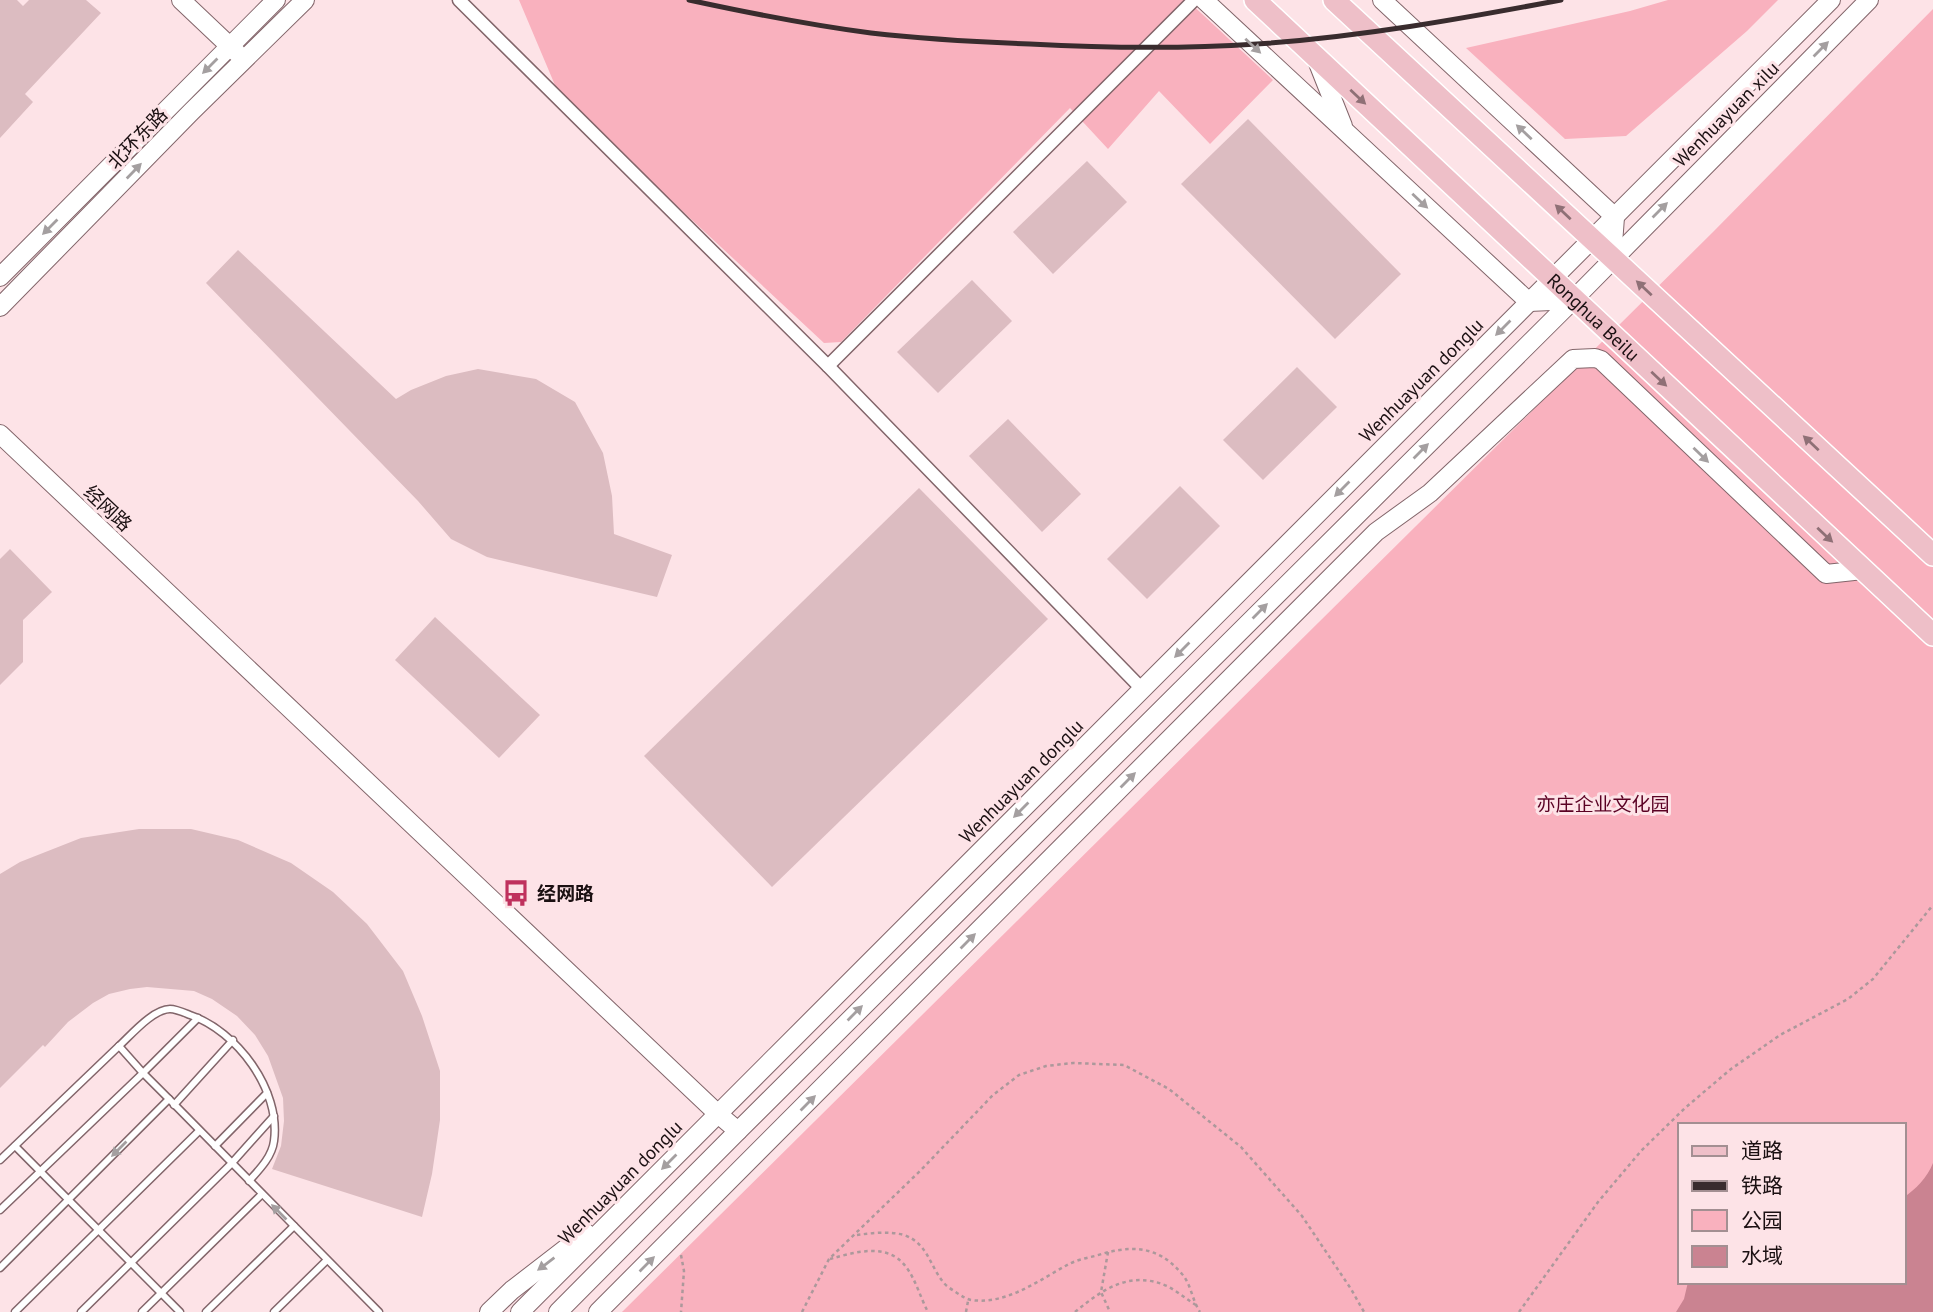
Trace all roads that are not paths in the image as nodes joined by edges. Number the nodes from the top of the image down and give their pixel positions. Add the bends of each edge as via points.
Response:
1 (181, 0) edge
2 (275, 0) edge
3 (305, 0) edge
4 (459, 0) edge
5 (1194, 0) edge
6 (1203, 0) edge
7 (1255, 0) edge
8 (1334, 0) edge
9 (1382, 0) edge
10 (1830, 0) edge
11 (1869, 0) edge
12 (230, 46) junction
13 (1316, 58) junction
14 (244, 60) junction
15 (1346, 132) junction
16 (1615, 216) junction
17 (1592, 239) junction
18 (1612, 258) junction
19 (0, 277) edge
20 (1551, 279) junction
21 (1573, 300) junction
22 (1529, 302) junction
23 (0, 307) edge
24 (828, 366) junction
25 (0, 434) edge
26 (1376, 532) junction
27 (1933, 555) edge
28 (1863, 570) junction
29 (1288, 583) junction
30 (1933, 635) edge
31 (1142, 689) junction
32 (198, 1018) junction
33 (233, 1040) junction
34 (119, 1046) junction
35 (143, 1073) junction
36 (267, 1093) junction
37 (171, 1102) junction
38 (718, 1114) junction
39 (274, 1116) junction
40 (199, 1131) junction
41 (738, 1131) junction
42 (15, 1146) junction
43 (215, 1146) junction
44 (0, 1160) edge
45 (231, 1164) junction
46 (249, 1181) junction
47 (639, 1192) junction
48 (262, 1194) junction
49 (0, 1210) edge
50 (294, 1226) junction
51 (327, 1260) junction
52 (0, 1268) edge
53 (15, 1312) edge
54 (81, 1312) edge
55 (142, 1312) edge
56 (180, 1312) edge
57 (206, 1312) edge
58 (274, 1312) edge
59 (379, 1312) edge
60 (489, 1312) edge
61 (520, 1312) edge
62 (558, 1312) edge
63 (598, 1312) edge

1 - 12 street
2 - 12 street, 北环东路
3 - 14 street, 北环东路
4 - 24 street
5 - 24 street
6 -> 15 street
7 - 13 main road, Ronghua Beilu
17 -> 8 main road
16 -> 9 street
10 - 16 street, Wenhuayuan xilu
18 -> 11 street, Wenhuayuan xilu
12 - 14 street
12 -> 19 street, 北环东路
13 - 15 street
13 -> 20 main road, Ronghua Beilu
23 -> 14 street, 北环东路
15 -> 22 street
16 - 17 street, Wenhuayuan xilu
16 - 18 street
17 - 18 main road
17 - 20 street, Wenhuayuan xilu
18 - 21 street, Wenhuayuan xilu
27 -> 18 main road
20 - 21 main road, Ronghua Beilu
20 - 22 street, Wenhuayuan donglu
21 - 22 street
21 -> 28 main road, Ronghua Beilu
29 -> 21 street
22 -> 31 street, Wenhuayuan donglu
24 - 31 street
25 - 38 street, 经网路
26 -> 28 street via 1430,493 1573,359 1595,358 1826,574
26 - 29 street
63 -> 26 street
28 - 30 main road, Ronghua Beilu
41 -> 29 street
31 -> 38 street, Wenhuayuan donglu
32 - 33 lane
32 - 34 lane via 171,1008 156,1013
32 - 35 lane
33 - 36 lane
33 - 37 lane
34 - 35 lane
34 - 42 lane
35 - 37 lane
35 - 49 lane
36 - 39 lane
36 - 43 lane
37 - 40 lane
37 -> 52 lane
38 - 41 street, 经网路
38 -> 47 street, Wenhuayuan donglu
39 - 45 lane
39 - 46 lane via 274,1144
40 - 43 lane
40 - 53 lane
41 - 62 street
42 - 44 lane
42 - 56 lane
43 - 45 lane
45 - 46 lane
45 - 54 lane
46 - 48 lane
47 -> 60 street
47 - 61 street, Wenhuayuan donglu
50 -> 48 lane
48 - 55 lane
50 - 51 lane
50 - 57 lane
51 - 58 lane
51 - 59 lane

